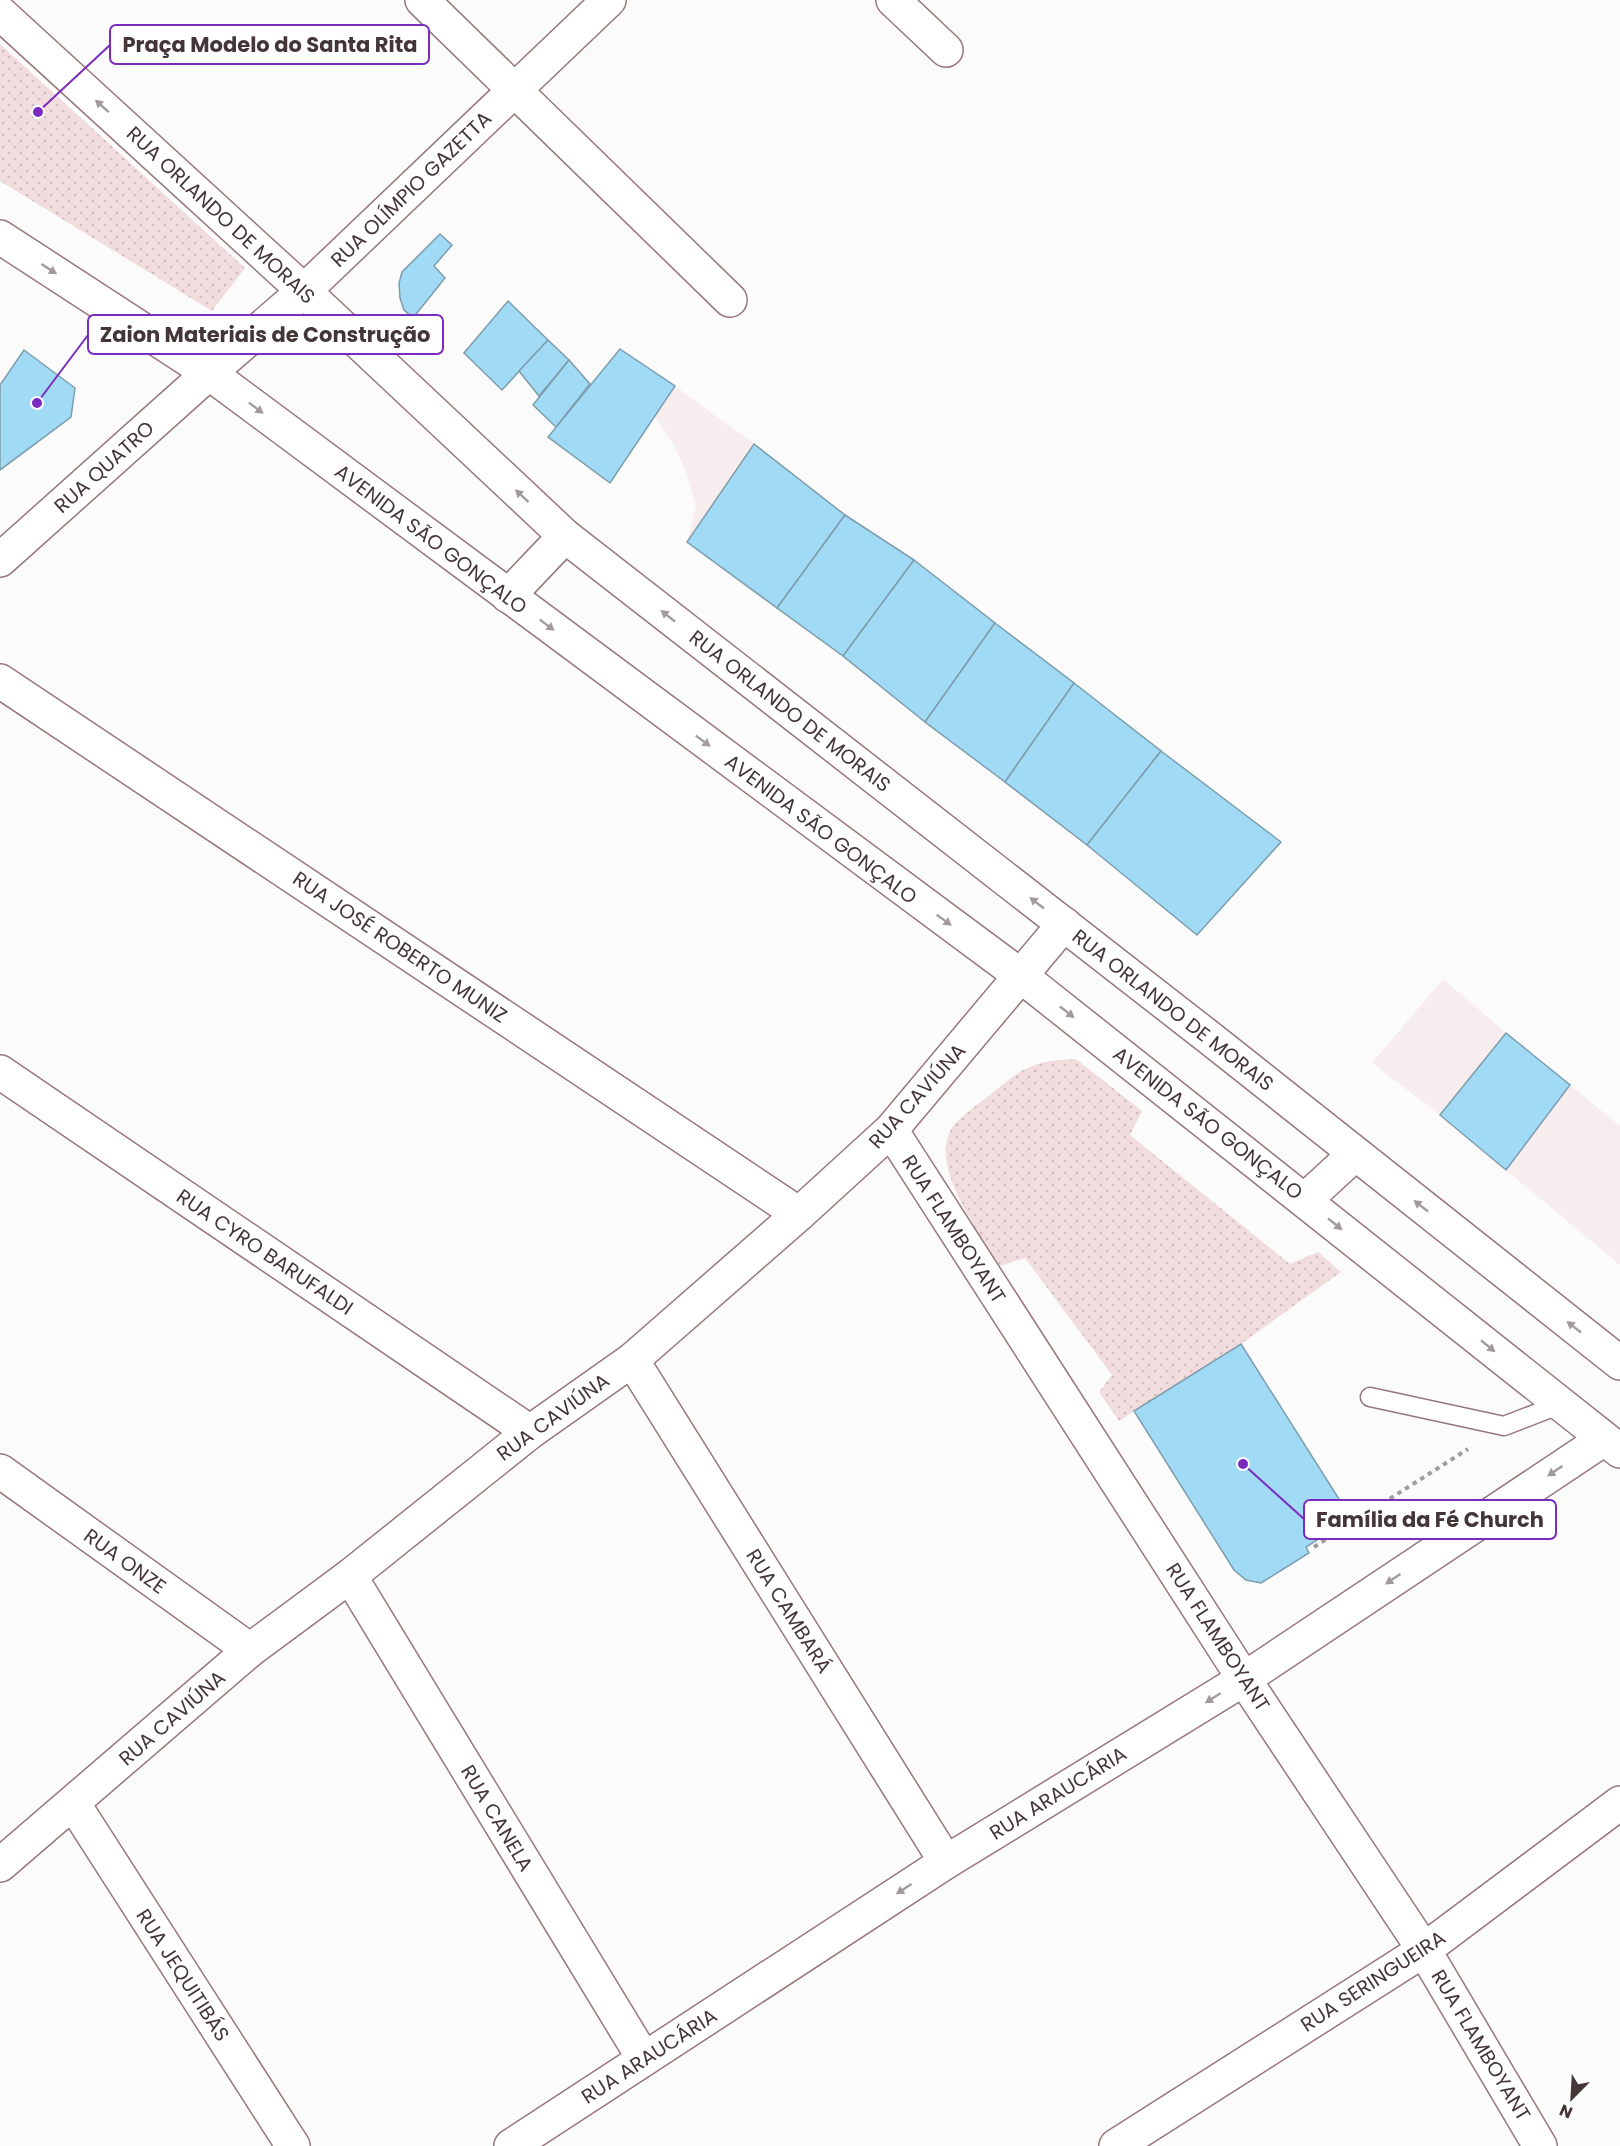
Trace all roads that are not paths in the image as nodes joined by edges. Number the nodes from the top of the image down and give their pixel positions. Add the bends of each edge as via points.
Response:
1 (422, 0) edge
2 (609, 0) edge
3 (893, 0) edge
4 (0, 13) edge
5 (946, 50) dead end
6 (513, 90) junction
7 (0, 237) edge
8 (304, 291) junction
9 (730, 300) dead end
10 (209, 374) junction
11 (565, 536) junction
12 (0, 560) edge
13 (508, 596) junction
14 (0, 681) edge
15 (1064, 924) junction
16 (1021, 976) junction
17 (0, 1072) edge
18 (891, 1130) junction
19 (1355, 1155) junction
20 (1305, 1200) junction
21 (799, 1214) junction
22 (632, 1360) junction
23 (1620, 1363) edge
24 (1370, 1397) dead end
25 (1561, 1404) junction
26 (530, 1432) junction
27 (1612, 1445) edge
28 (0, 1471) edge
29 (350, 1576) junction
30 (250, 1650) junction
31 (1244, 1679) junction
32 (73, 1803) junction
33 (1620, 1803) edge
34 (946, 1862) junction
35 (0, 1865) edge
36 (1424, 1950) junction
37 (644, 2059) junction
38 (293, 2146) edge
39 (511, 2146) edge
40 (1116, 2146) edge
41 (1540, 2146) edge

1 - 6 street
2 - 6 street, RUA OLÍMPIO GAZETTA
3 - 5 street
8 -> 4 street, RUA ORLANDO DE MORAIS
6 - 8 street, RUA OLÍMPIO GAZETTA
6 - 9 street
7 -> 10 street, AVENIDA SÃO GONÇALO
8 - 10 street, RUA OLÍMPIO GAZETTA
11 -> 8 street, RUA ORLANDO DE MORAIS
10 - 12 street, RUA QUATRO
10 -> 13 street, AVENIDA SÃO GONÇALO
11 - 13 street
15 -> 11 street, RUA ORLANDO DE MORAIS
13 -> 16 street, AVENIDA SÃO GONÇALO
14 - 21 street, RUA JOSÉ ROBERTO MUNIZ
15 - 16 street, RUA CAVIÚNA
15 - 19 street, RUA ORLANDO DE MORAIS
16 - 18 street, RUA CAVIÚNA
16 -> 20 street, AVENIDA SÃO GONÇALO
17 - 26 street, RUA CYRO BARUFALDI
18 - 21 street, RUA CAVIÚNA
18 - 31 street, RUA FLAMBOYANT
19 - 20 street
23 -> 19 street, RUA ORLANDO DE MORAIS
20 -> 25 street, AVENIDA SÃO GONÇALO
21 - 22 street, RUA CAVIÚNA
22 - 26 street, RUA CAVIÚNA
22 - 34 street, RUA CAMBARÁ
24 - 25 lane via 1504,1426
25 - 27 street, AVENIDA SÃO GONÇALO
26 - 29 street, RUA CAVIÚNA
27 -> 31 street, RUA ARAUCÁRIA
28 - 30 street, RUA ONZE
29 - 30 street, RUA CAVIÚNA
29 - 37 street, RUA CANELA
30 - 32 street, RUA CAVIÚNA
31 -> 34 street, RUA ARAUCÁRIA
31 - 36 street, RUA FLAMBOYANT
32 - 35 street, RUA CAVIÚNA
32 - 38 street, RUA JEQUITIBÁS
33 - 36 street, RUA SERINGUEIRA
34 -> 37 street, RUA ARAUCÁRIA
36 - 40 street, RUA SERINGUEIRA
36 - 41 street, RUA FLAMBOYANT
37 - 39 street, RUA ARAUCÁRIA

